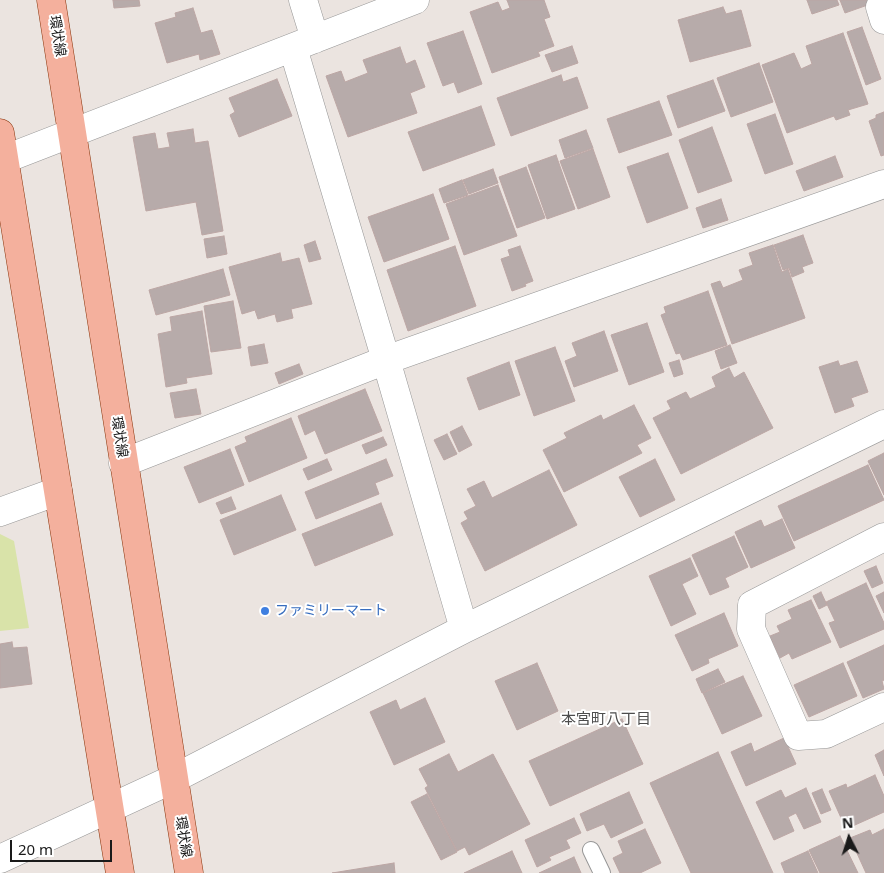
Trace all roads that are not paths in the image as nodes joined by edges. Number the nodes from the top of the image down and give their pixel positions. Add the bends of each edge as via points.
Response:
1 (51, 0) edge
2 (303, 0) edge
3 (415, 0) edge
4 (304, 43) junction
5 (0, 133) edge
6 (72, 134) junction
7 (2, 160) edge
8 (884, 184) edge
9 (386, 360) junction
10 (884, 424) edge
11 (123, 463) junction
12 (58, 491) junction
13 (0, 512) edge
14 (884, 537) edge
15 (464, 629) junction
16 (884, 707) edge
17 (173, 780) junction
18 (109, 808) junction
19 (591, 850) dead end
20 (0, 858) edge
21 (120, 873) edge
22 (189, 873) edge
23 (602, 873) edge

1 - 6 main road, 環状線
2 - 4 street
3 - 4 street
4 - 6 street
4 - 9 street
5 - 7 main road
6 - 7 street
6 - 11 main road, 環状線
7 - 12 main road
8 - 9 street
9 - 11 street
9 - 15 street
10 - 15 street
11 - 17 main road, 環状線
12 - 13 street
12 - 18 main road
14 - 16 street via 752,605 751,629 798,736 826,734
15 - 17 street
17 - 18 street
17 - 22 main road, 環状線
18 - 20 street
18 - 21 main road
19 - 23 lane

